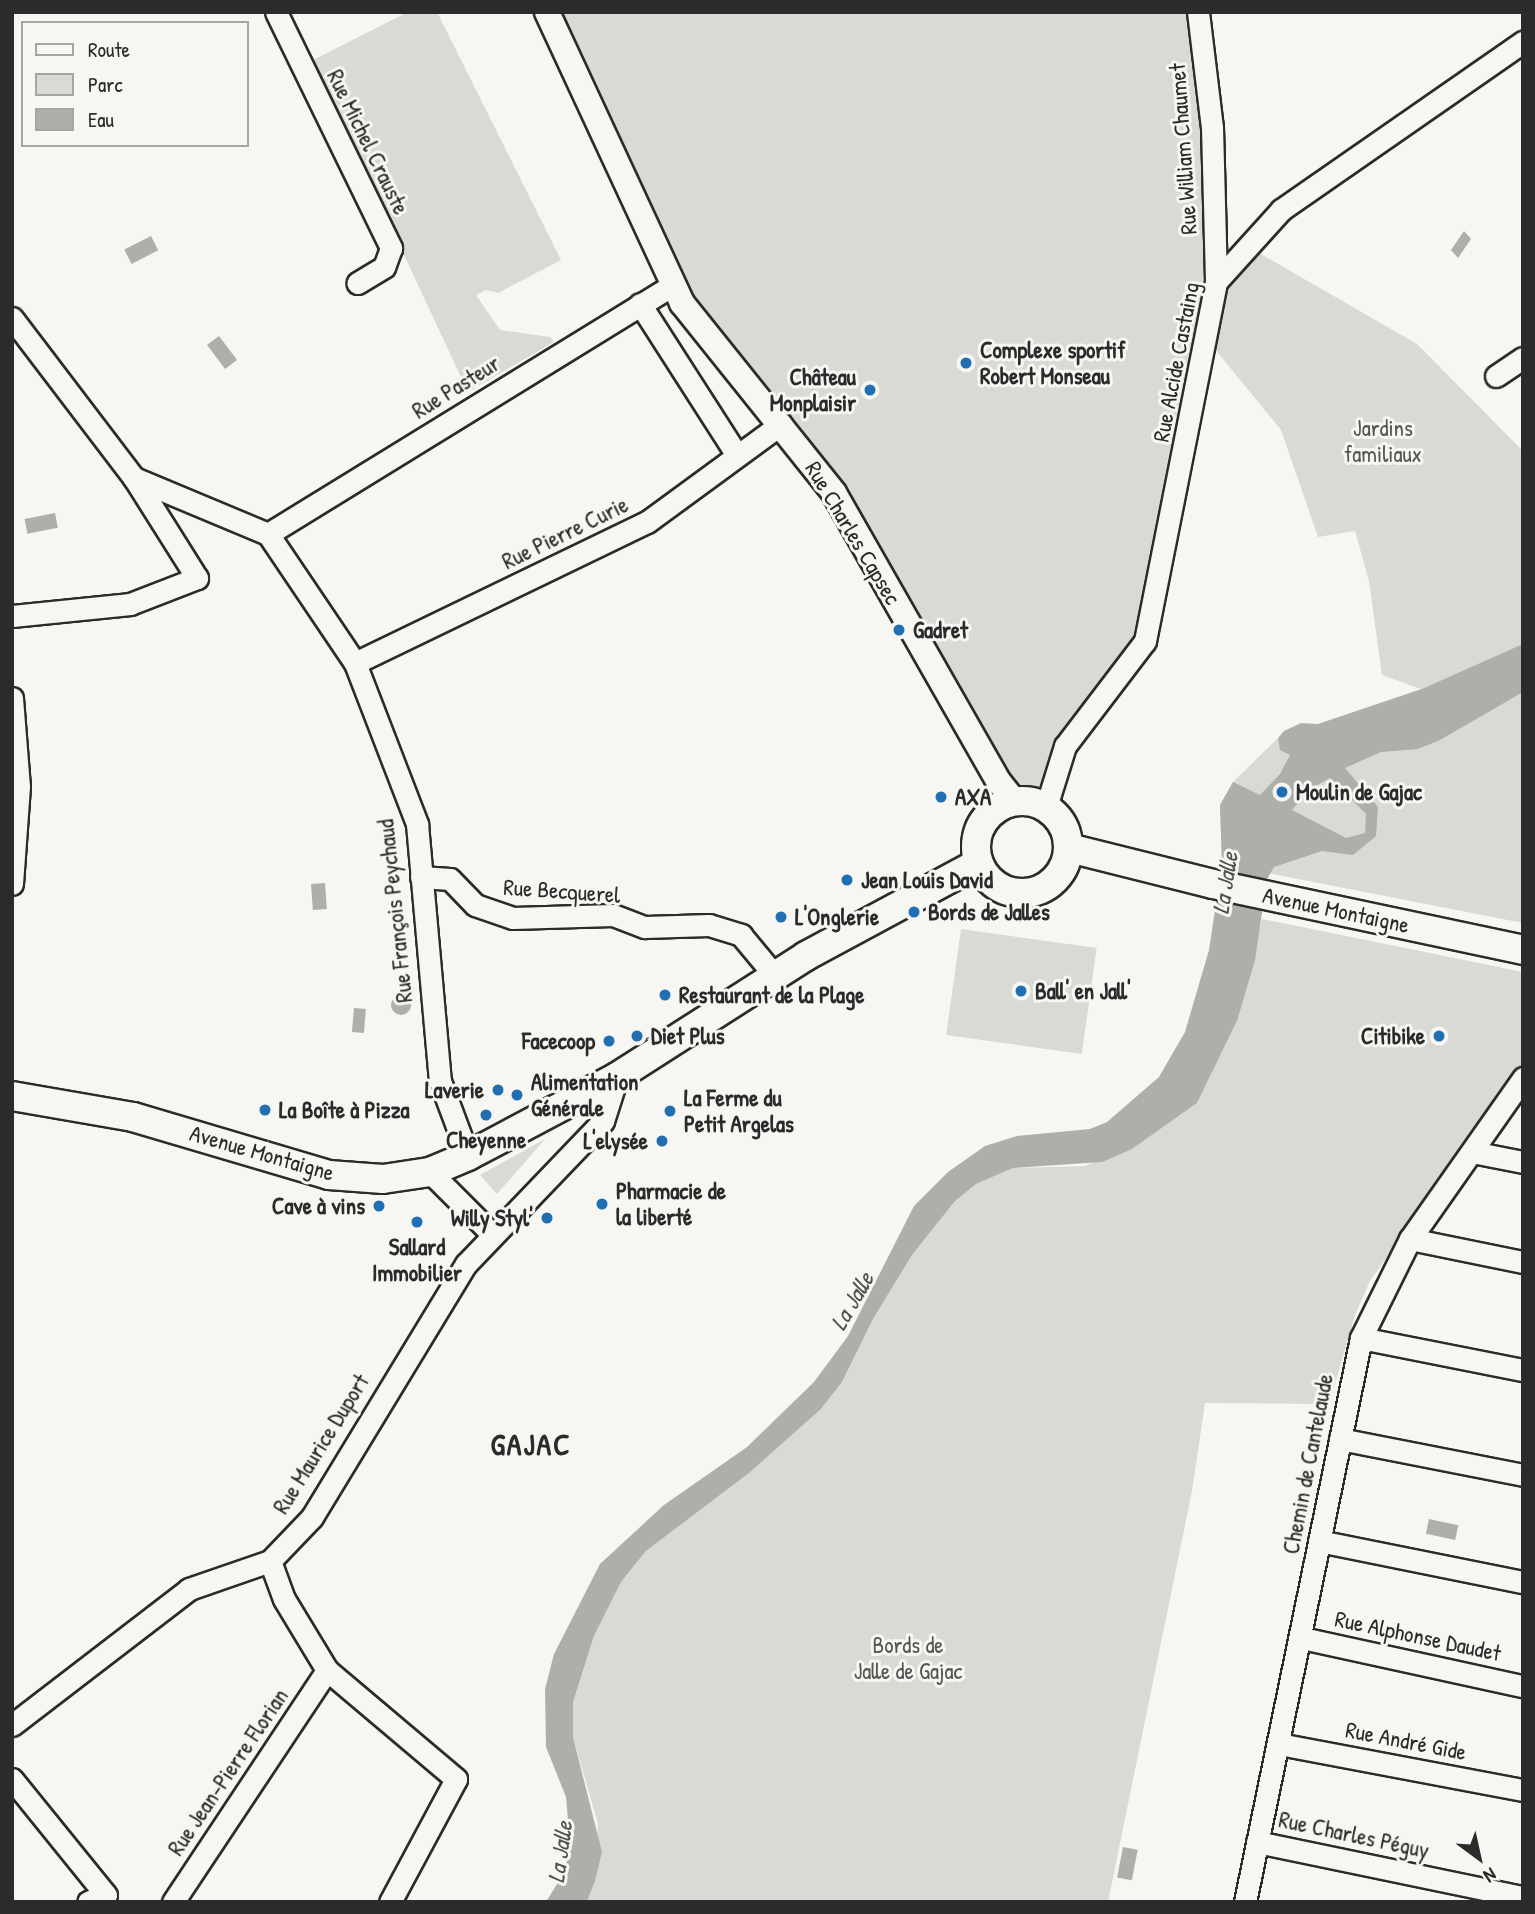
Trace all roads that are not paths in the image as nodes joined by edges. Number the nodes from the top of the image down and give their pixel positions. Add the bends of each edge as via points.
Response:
1 (275, 12) edge
2 (547, 12) edge
3 (1198, 12) edge
4 (1523, 42) edge
5 (1216, 282) junction
6 (357, 283) dead end
7 (672, 285) junction
8 (640, 304) junction
9 (12, 318) edge
10 (1523, 358) edge
11 (1496, 376) dead end
12 (781, 424) junction
13 (737, 455) junction
14 (134, 478) junction
15 (268, 534) junction
16 (12, 616) edge
17 (355, 663) junction
18 (12, 698) edge
19 (1015, 802) junction
20 (1046, 807) junction
21 (1069, 848) junction
22 (979, 863) junction
23 (421, 877) junction
24 (12, 884) edge
25 (1523, 950) edge
26 (775, 976) junction
27 (617, 1077) junction
28 (1523, 1077) edge
29 (12, 1096) edge
30 (1472, 1152) junction
31 (468, 1156) junction
32 (1523, 1162) edge
33 (430, 1172) junction
34 (493, 1235) junction
35 (1410, 1239) junction
36 (1523, 1262) edge
37 (1361, 1338) junction
38 (1523, 1370) edge
39 (1339, 1438) junction
40 (1523, 1475) edge
41 (1319, 1541) junction
42 (270, 1561) junction
43 (1523, 1582) edge
44 (1302, 1638) junction
45 (327, 1671) junction
46 (1523, 1686) edge
47 (12, 1725) edge
48 (1279, 1744) junction
49 (12, 1779) edge
50 (1523, 1790) edge
51 (1257, 1842) junction
52 (1523, 1897) edge
53 (103, 1900) edge
54 (173, 1902) edge
55 (390, 1902) edge
56 (1245, 1902) edge

1 - 6 street, Rue Michel Crauste via 391,248 384,267
2 - 7 street, Rue Charles Capsec
3 - 5 street, Rue William Chaumet via 1212,127
4 - 5 street, Rue Alcide Castaing via 1281,210
5 - 20 street, Rue Alcide Castaing via 1145,641 1065,746
7 - 8 street, Rue Pasteur
7 - 12 street, Rue Charles Capsec
8 - 13 street
8 - 15 street, Rue Pasteur
9 - 14 street
10 - 11 street
12 - 13 street, Rue Pierre Curie
12 - 19 street, Rue Charles Capsec via 834,494
13 - 17 street, Rue Pierre Curie via 647,522
14 - 15 street
14 - 16 street via 197,578 130,604
15 - 17 street, Rue François Peychaud
17 - 23 street, Rue François Peychaud via 417,824
18 - 24 street via 19,786
19 - 20 main road
19 - 22 main road via 996,809 982,824 976,843
20 - 21 main road via 1058,818
21 - 22 main road via 1058,877 1030,893 999,887
21 - 25 main road, Avenue Montaigne via 1213,884
22 - 26 main road, Avenue Montaigne
23 - 26 street, Rue Becquerel via 450,879 475,905 513,918 613,915 645,927 709,925 741,935
23 - 31 street, Rue François Peychaud via 439,1081
26 - 27 main road, Avenue Montaigne
27 - 31 main road, Avenue Montaigne
27 - 34 street, Rue Maurice Duport via 603,1121
28 - 30 street, Chemin de Cantelaude
29 - 33 main road, Avenue Montaigne via 133,1117 329,1175 383,1179
30 - 32 street
30 - 35 street, Chemin de Cantelaude
31 - 33 main road, Avenue Montaigne
33 - 34 street
34 - 42 street, Rue Maurice Duport via 453,1285 312,1517
35 - 36 street
35 - 37 street, Chemin de Cantelaude
37 - 38 street
37 - 39 street, Chemin de Cantelaude
39 - 40 street
39 - 41 street, Chemin de Cantelaude
41 - 43 street
41 - 44 street, Chemin de Cantelaude
42 - 45 street via 284,1600
42 - 47 street, Rue Maurice Duport via 189,1589
44 - 46 street, Rue Alphonse Daudet
44 - 48 street, Chemin de Cantelaude
45 - 54 street, Rue Jean-Pierre Florian
45 - 55 street via 456,1779
48 - 50 street, Rue André Gide
48 - 51 street, Chemin de Cantelaude
49 - 53 street
51 - 52 street, Rue Charles Péguy
51 - 56 street, Chemin de Cantelaude

